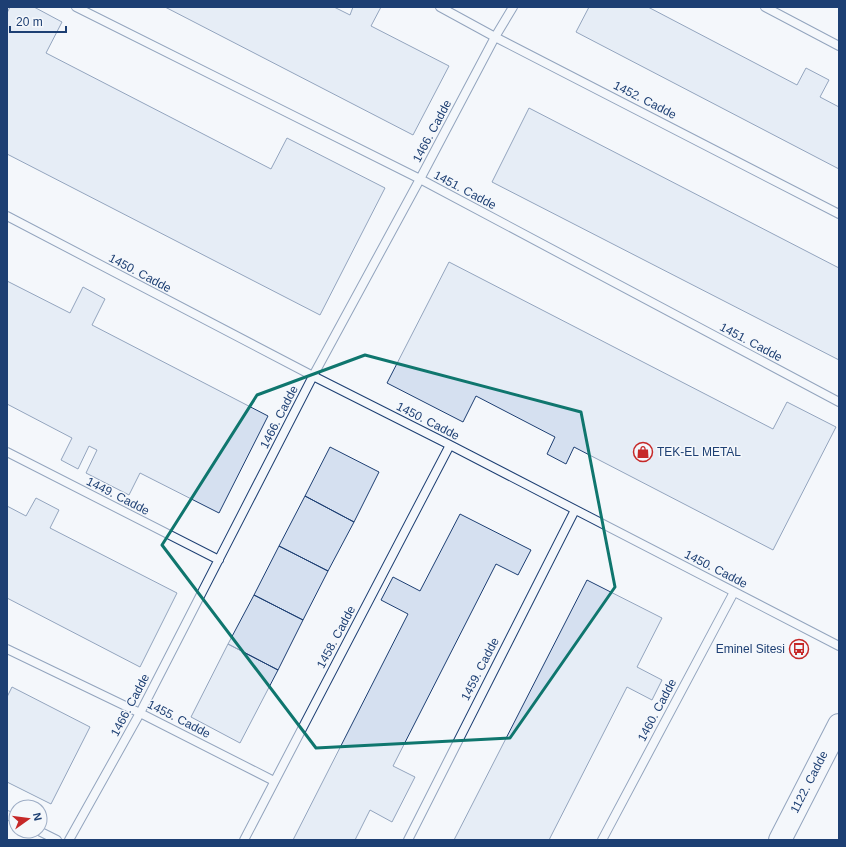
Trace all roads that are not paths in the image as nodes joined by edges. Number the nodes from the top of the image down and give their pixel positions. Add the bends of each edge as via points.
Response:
1 (76, 7) edge
2 (440, 7) edge
3 (513, 7) edge
4 (766, 7) edge
5 (495, 37) junction
6 (839, 46) edge
7 (420, 179) junction
8 (839, 214) edge
9 (7, 216) edge
10 (313, 376) junction
11 (839, 402) edge
12 (450, 445) junction
13 (7, 452) edge
14 (574, 510) junction
15 (219, 560) junction
16 (734, 592) junction
17 (839, 646) edge
18 (7, 649) edge
19 (140, 713) junction
20 (839, 725) edge
21 (274, 780) junction
22 (48, 836) edge
23 (57, 840) edge
24 (69, 840) edge
25 (244, 840) edge
26 (408, 840) edge
27 (602, 840) edge
28 (780, 840) edge

1 - 7 lane, 1451. Cadde
2 - 5 lane, 1452. Cadde
3 - 5 lane, 1466. Cadde
4 - 6 lane
5 - 7 lane, 1466. Cadde
5 - 8 lane, 1452. Cadde
7 - 10 lane, 1466. Cadde
7 - 11 lane, 1451. Cadde
9 - 10 lane, 1450. Cadde
10 - 12 lane, 1450. Cadde
10 - 15 lane, 1466. Cadde
12 - 14 lane, 1450. Cadde
12 - 21 lane, 1458. Cadde
13 - 15 lane, 1449. Cadde
14 - 16 lane, 1450. Cadde
14 - 26 lane, 1459. Cadde
15 - 19 lane, 1466. Cadde
16 - 17 lane, 1450. Cadde
16 - 27 lane, 1460. Cadde
18 - 19 lane, 1455. Cadde
19 - 21 lane, 1455. Cadde
19 - 24 lane, 1466. Cadde
20 - 28 main road, 1122. Cadde
21 - 25 lane, 1458. Cadde
22 - 23 lane

